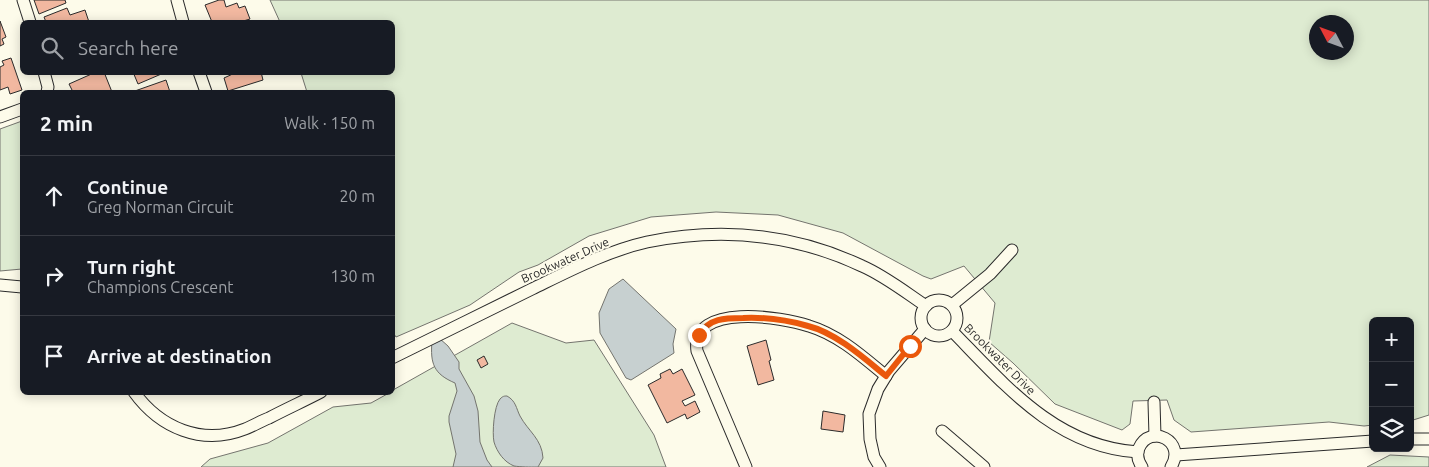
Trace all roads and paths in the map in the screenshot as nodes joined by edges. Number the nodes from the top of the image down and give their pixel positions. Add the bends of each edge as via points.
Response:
1 (23, 0) edge
2 (177, 0) edge
3 (29, 20) edge
4 (182, 20) edge
5 (45, 75) edge
6 (200, 75) edge
7 (47, 90) edge
8 (205, 90) edge
9 (20, 110) edge
10 (0, 117) edge
11 (1012, 250) dead end
12 (0, 285) edge
13 (20, 287) edge
14 (952, 305) junction
15 (926, 306) junction
16 (925, 329) junction
17 (952, 331) junction
18 (395, 357) edge
19 (886, 376) junction
20 (136, 395) edge
21 (315, 395) edge
22 (1154, 402) dead end
23 (942, 431) dead end
24 (1155, 436) junction
25 (1414, 439) edge
26 (1429, 439) edge
27 (1369, 441) edge
28 (1138, 452) junction
29 (1176, 455) junction
30 (746, 467) edge
31 (880, 467) edge
32 (984, 467) edge
33 (1142, 467) edge
34 (1172, 467) edge

1 - 3 street
2 - 4 street
5 - 7 street
6 - 8 street
9 - 10 street
11 - 14 street via 990,274
12 - 13 street
14 - 15 street via 936,300
14 - 17 street via 957,315
15 - 16 street via 921,318
15 - 18 street, Brookwater Drive via 862,266 821,249 743,234 705,234 647,242 595,259
16 - 17 street via 935,336
16 - 19 street
17 - 28 street, Brookwater Drive via 1006,387 1046,420 1104,446
19 - 30 street via 856,352 810,326 765,317 722,318 709,323 699,335 697,350
19 - 31 street via 869,414 870,439
20 - 21 street via 143,406 171,426 210,436 245,430
22 - 24 street
23 - 32 street
24 - 28 street via 1144,441
24 - 29 street via 1172,443
25 - 26 street
27 - 29 street
28 - 33 street
29 - 34 street

